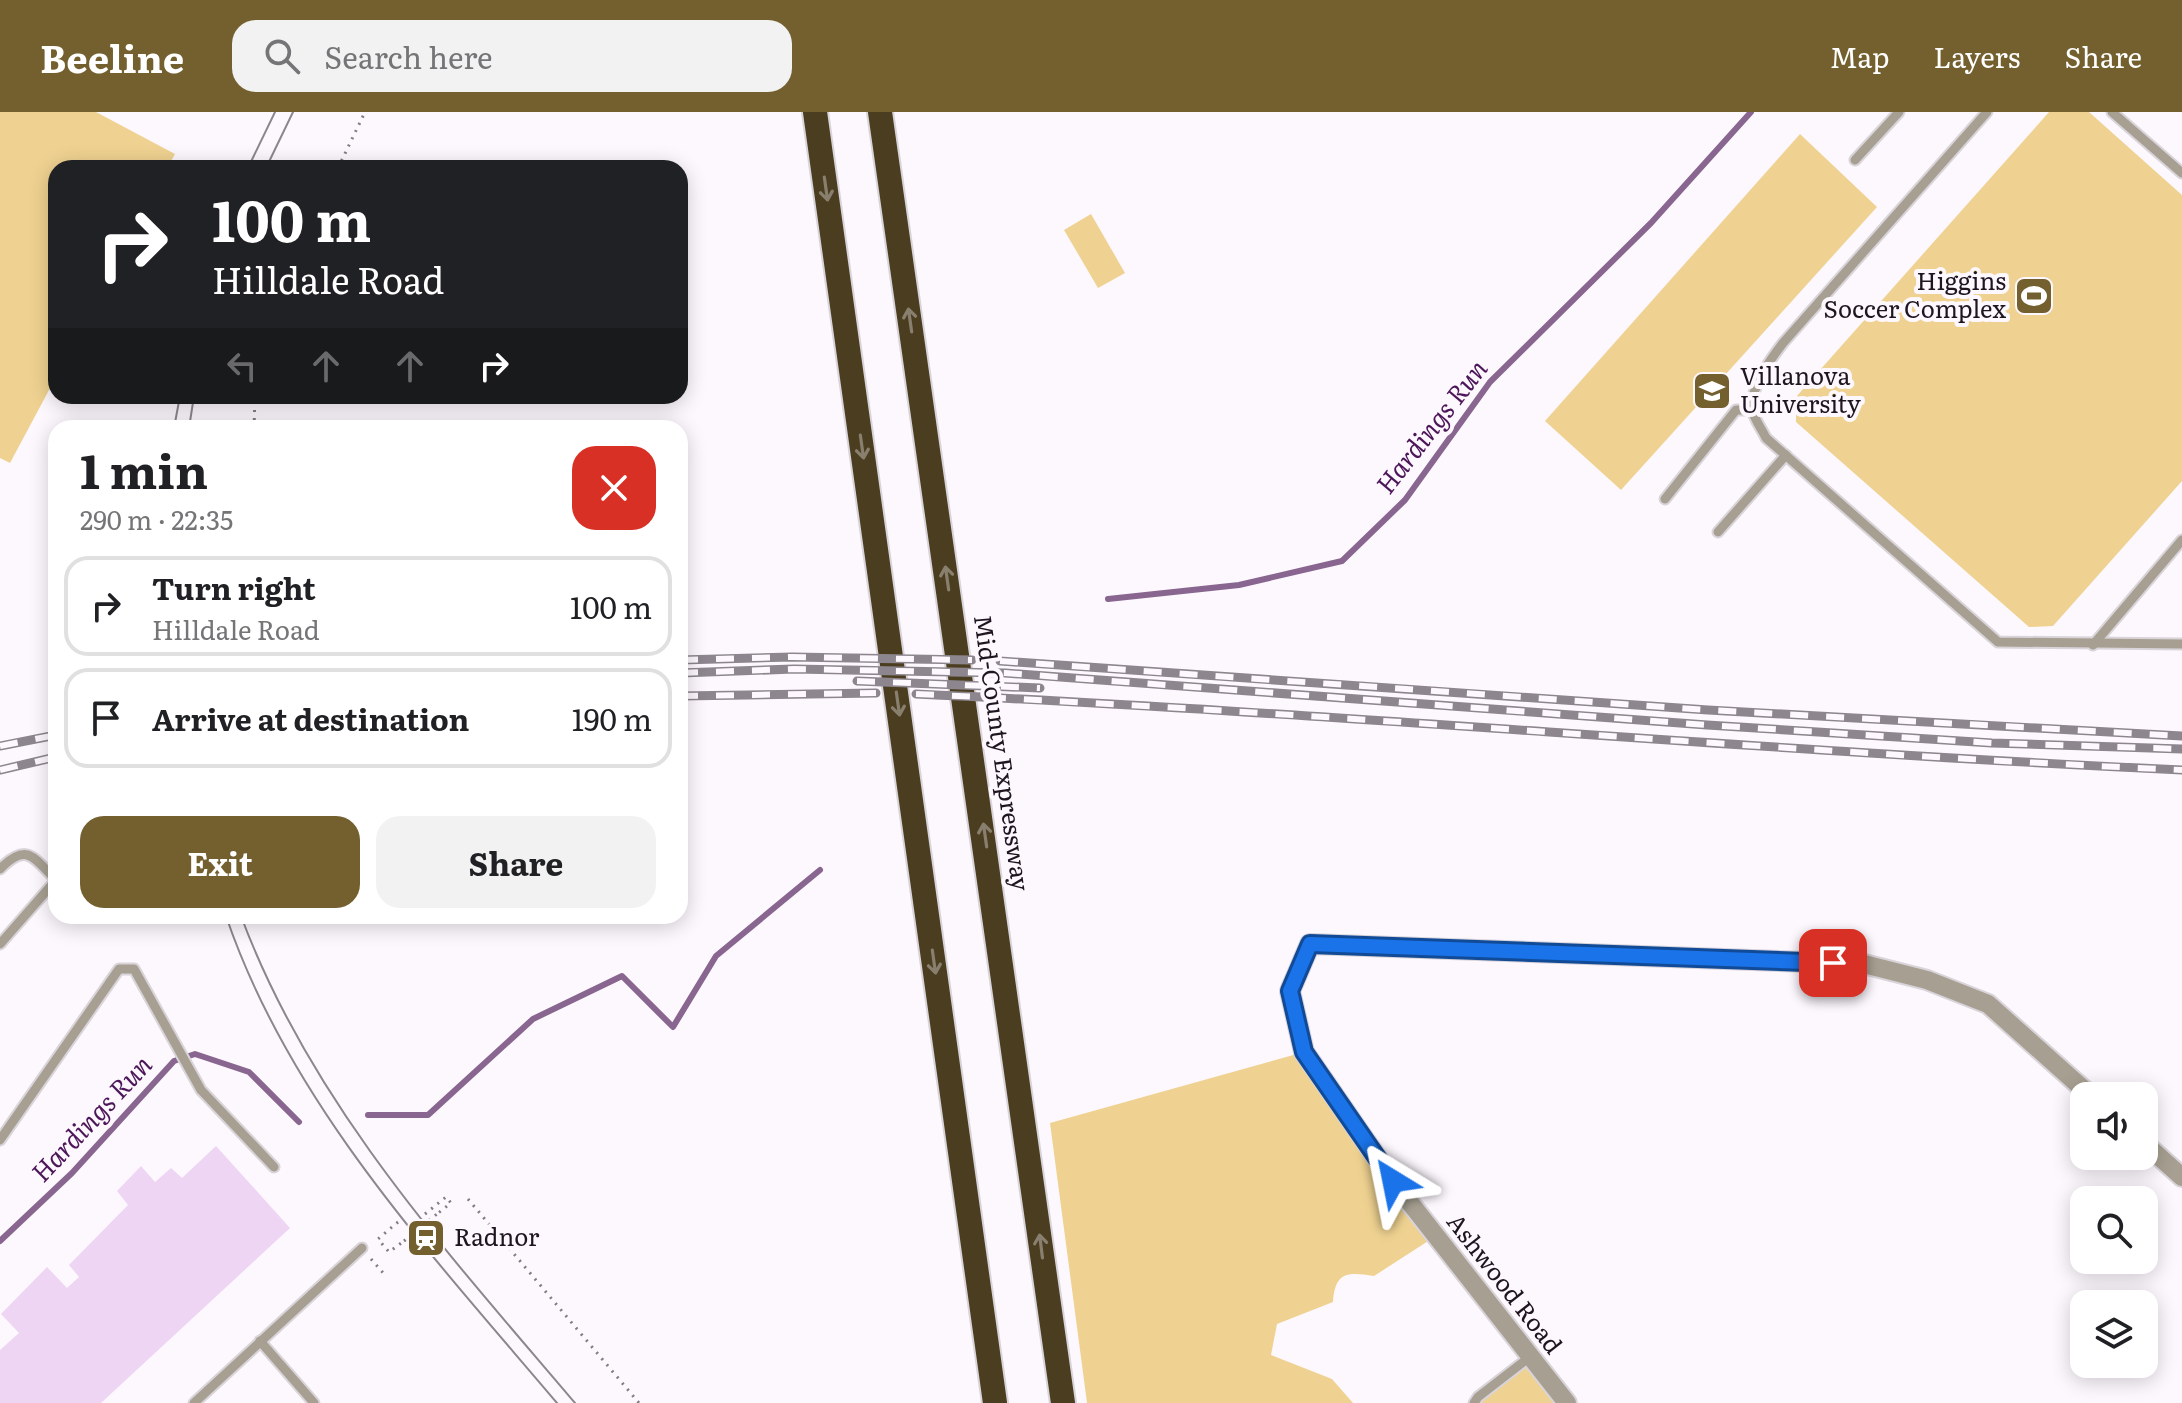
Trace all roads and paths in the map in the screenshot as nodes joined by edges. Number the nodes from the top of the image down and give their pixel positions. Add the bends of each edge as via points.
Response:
1 (365, 112) edge
2 (815, 112) edge
3 (880, 112) edge
4 (1899, 112) edge
5 (1987, 112) edge
6 (2112, 112) edge
7 (342, 160) edge
8 (1855, 160) dead end
9 (2182, 173) edge
10 (1752, 410) junction
11 (1786, 455) junction
12 (1665, 499) dead end
13 (1718, 532) dead end
14 (2182, 540) edge
15 (2180, 642) edge
16 (2093, 645) junction
17 (0, 869) edge
18 (48, 872) edge
19 (48, 889) edge
20 (0, 944) edge
21 (2075, 1082) edge
22 (0, 1140) edge
23 (2158, 1156) edge
24 (274, 1167) dead end
25 (2182, 1177) edge
26 (468, 1199) dead end
27 (425, 1214) dead end
28 (398, 1222) dead end
29 (362, 1248) joint
30 (384, 1274) dead end
31 (1051, 1323) junction
32 (260, 1341) junction
33 (1531, 1356) junction
34 (194, 1403) edge
35 (314, 1403) edge
36 (639, 1403) edge
37 (995, 1403) edge
38 (1063, 1403) edge
39 (1075, 1403) edge
40 (1474, 1403) edge
41 (1567, 1403) edge

1 - 7 path
2 -> 37 highway
31 -> 3 highway, Mid-County Expressway
4 - 8 lane
5 - 10 lane via 1783,343 1769,361
6 - 9 lane
10 - 11 lane via 1766,438
10 - 12 lane via 1736,410
11 - 13 lane
11 - 16 lane via 1998,642
14 - 16 lane
15 - 16 lane
17 - 18 lane via 22,852
19 - 20 lane
21 - 33 street, Ashwood Road via 1988,1004 1927,980 1864,964 1310,944 1290,991 1304,1052 1393,1181
22 - 24 lane via 119,969 134,969 201,1090
23 - 25 street
26 - 36 path
27 - 28 path, bridge via 446,1197 451,1203 389,1252 378,1239
29 - 30 path
29 - 32 lane
31 - 38 highway, Mid-County Expressway
31 - 39 highway
32 - 34 lane
32 - 35 lane
33 - 40 lane
33 - 41 street, Ashwood Road

